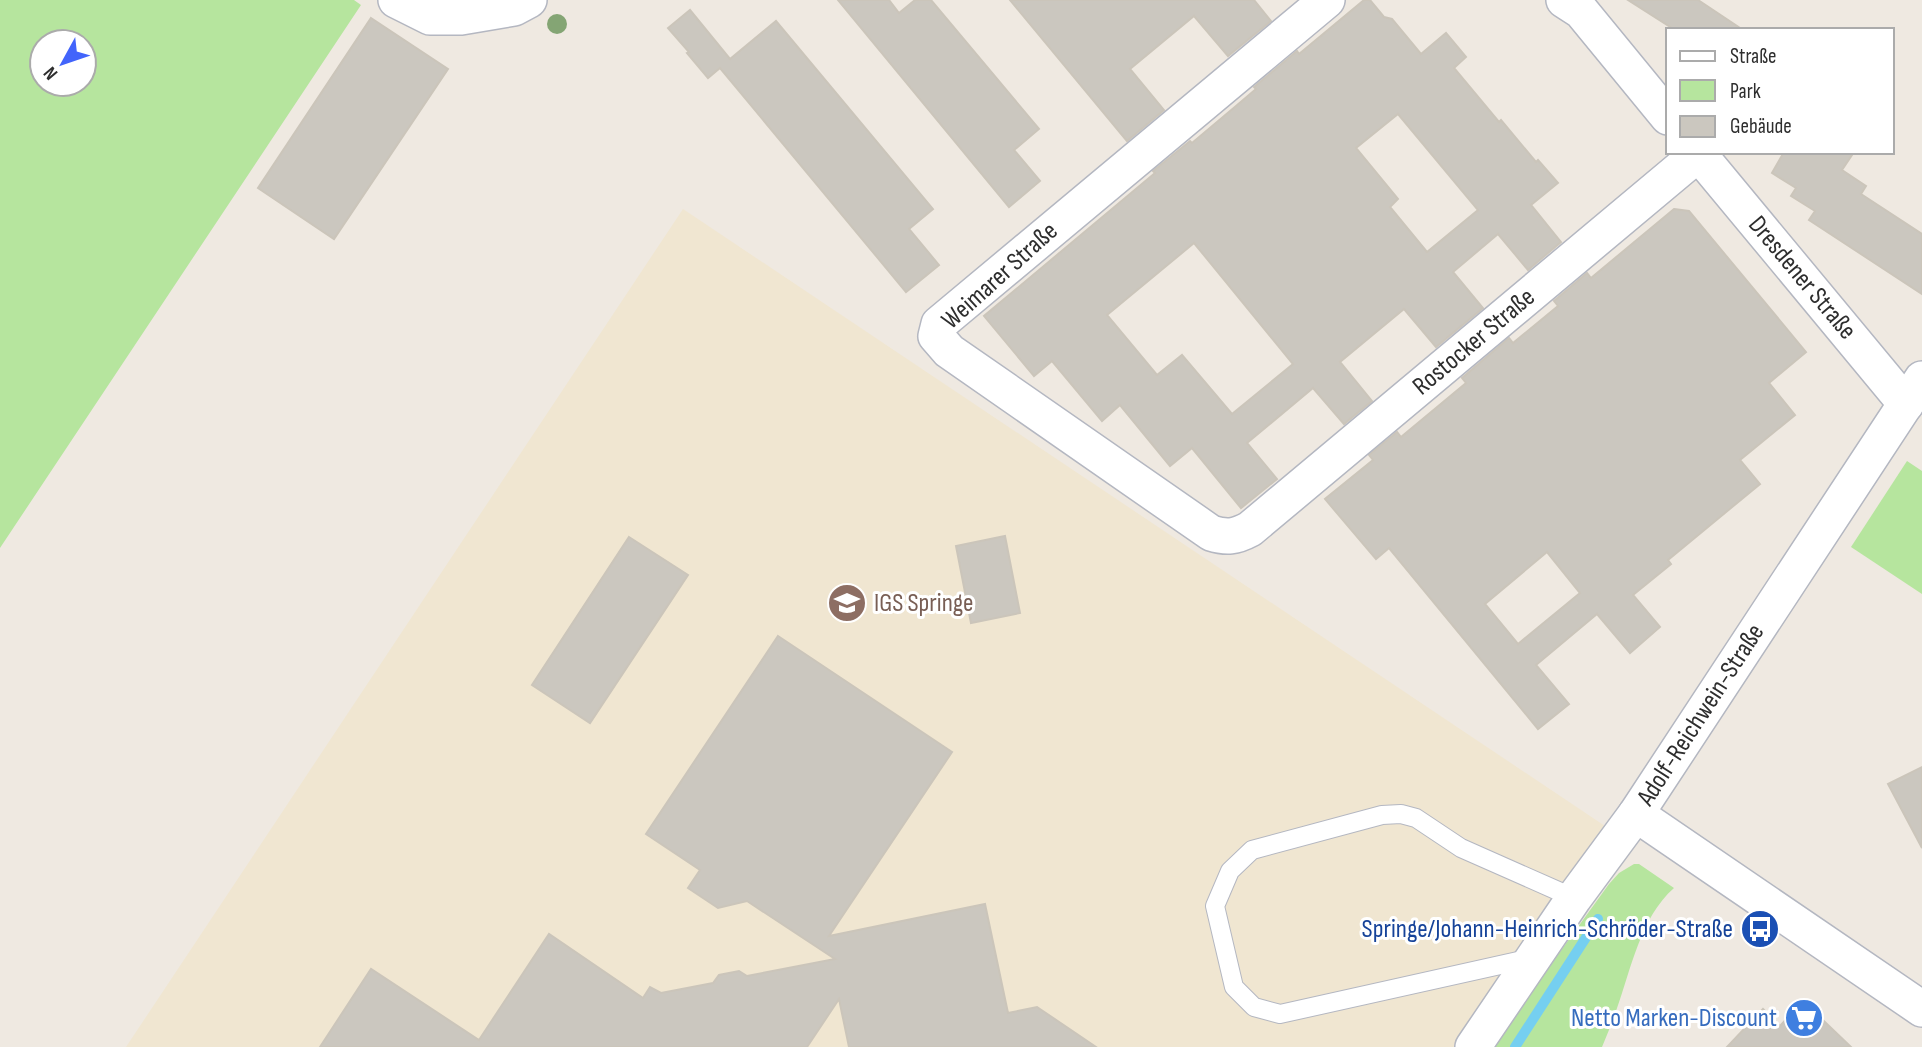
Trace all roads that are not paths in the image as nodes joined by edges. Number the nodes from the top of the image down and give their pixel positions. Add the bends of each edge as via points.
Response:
1 (396, 0) edge
2 (529, 0) edge
3 (1327, 0) edge
4 (1578, 4) edge
5 (1666, 114) edge
6 (1697, 154) edge
7 (1699, 154) edge
8 (1914, 392) edge
9 (1250, 529) joint
10 (1636, 814) junction
11 (1574, 898) junction
12 (1533, 958) junction
13 (1922, 1009) edge
14 (1473, 1047) edge

1 - 2 street via 430,16 461,17 514,8
3 - 9 street, Weimarer Straße via 939,324 936,336 949,351 1211,533 1236,537
4 - 5 street
6 - 9 street, Rostocker Straße
7 - 8 street, Dresdener Straße
8 - 10 street, Adolf-Reichwein-Straße
10 - 11 street, Adolf-Reichwein-Straße
10 - 13 street
11 - 12 street, Adolf-Reichwein-Straße
11 - 12 lane via 1461,848 1416,818 1401,814 1252,850 1230,871 1215,906 1234,987 1254,1007 1280,1014
12 - 14 street, Adolf-Reichwein-Straße

